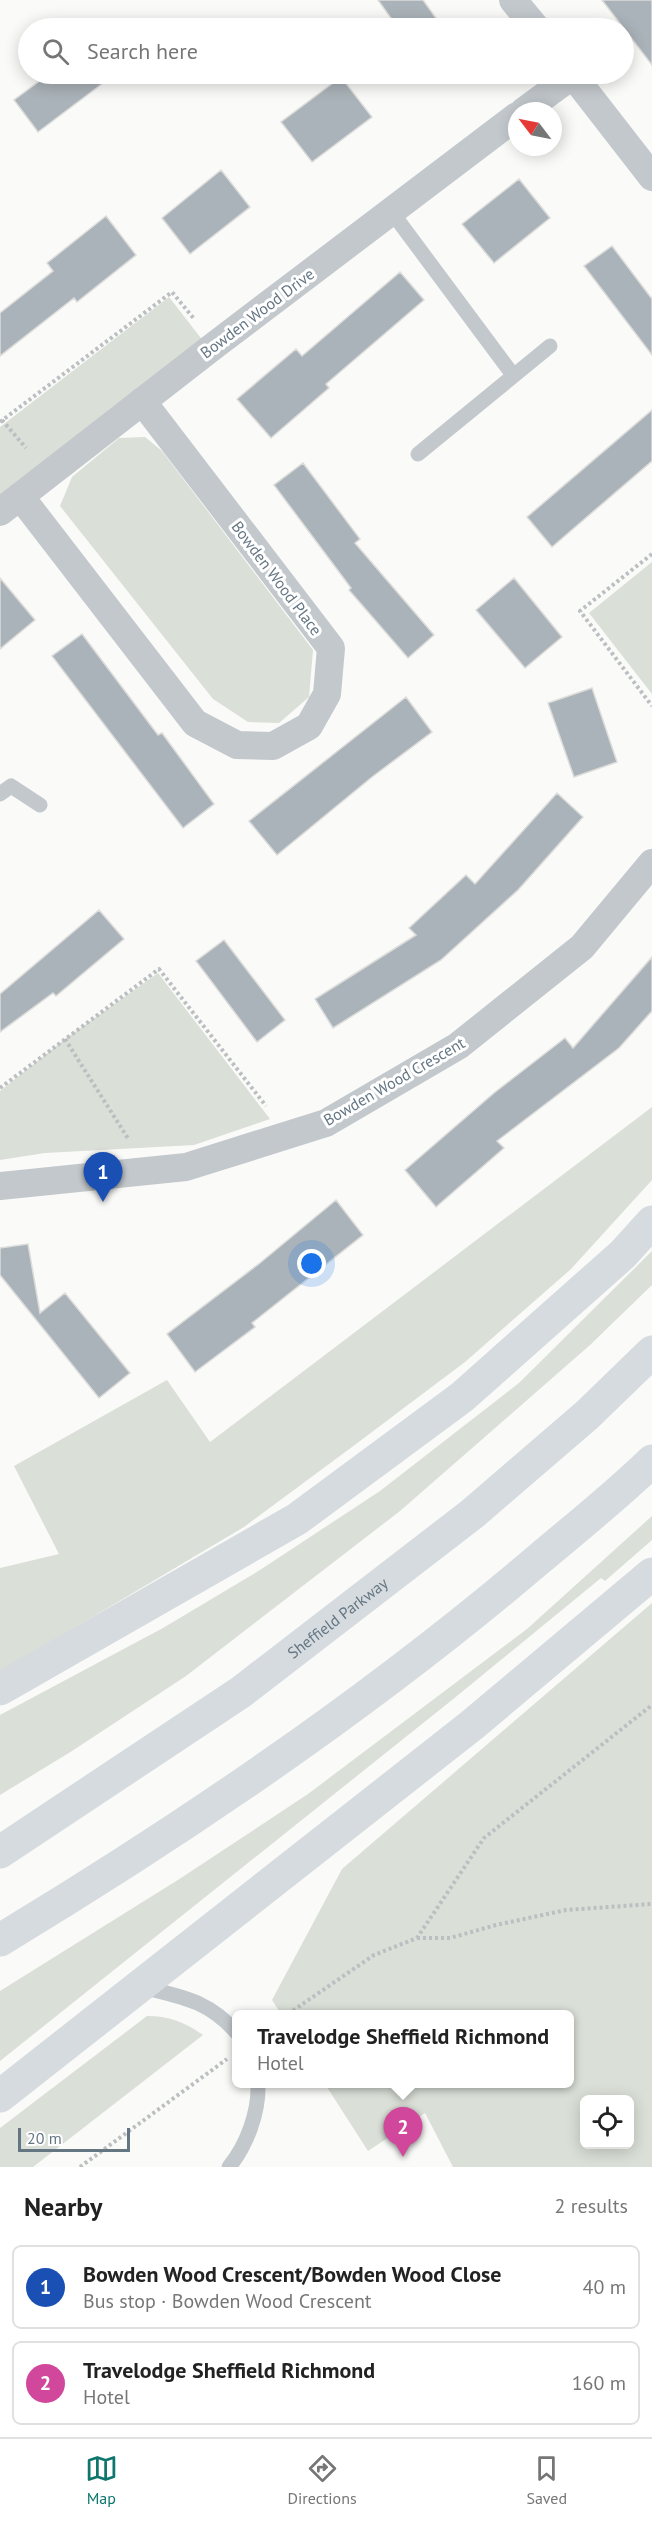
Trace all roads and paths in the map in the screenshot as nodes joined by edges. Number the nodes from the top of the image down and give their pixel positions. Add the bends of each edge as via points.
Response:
1 (513, 0) edge
2 (528, 18) edge
3 (559, 84) edge
4 (580, 84) edge
5 (536, 102) edge
6 (508, 123) edge
7 (652, 177) edge
8 (391, 211) junction
9 (214, 345) junction
10 (550, 346) dead end
11 (513, 375) junction
12 (142, 401) junction
13 (0, 422) edge
14 (418, 454) dead end
15 (10, 504) edge
16 (652, 555) edge
17 (652, 706) edge
18 (0, 794) edge
19 (40, 805) dead end
20 (652, 863) edge
21 (65, 1039) junction
22 (0, 1088) edge
23 (289, 1135) junction
24 (149, 1172) junction
25 (0, 1186) edge
26 (652, 1222) edge
27 (652, 1352) edge
28 (652, 1461) edge
29 (652, 1574) edge
30 (0, 1689) edge
31 (652, 1705) edge
32 (0, 1852) edge
33 (652, 1904) edge
34 (417, 1938) junction
35 (0, 1940) edge
36 (138, 1987) junction
37 (294, 2010) edge
38 (232, 2028) edge
39 (227, 2058) dead end
40 (258, 2088) edge
41 (0, 2096) edge
42 (80, 2167) edge
43 (229, 2167) edge

1 - 2 street
3 - 5 street
4 - 7 street
6 - 8 street, Bowden Wood Drive
8 - 9 street, Bowden Wood Drive
8 - 11 lane
9 - 12 street, Bowden Wood Drive
9 - 13 path via 172,292
10 - 11 lane
11 - 14 lane
12 - 15 street, Bowden Wood Drive
12 - 15 street, Bowden Wood Place via 331,648 327,694 309,726 273,746 237,745 195,723
16 - 17 path via 580,610
18 - 19 lane via 11,786
20 - 23 street, Bowden Wood Crescent via 582,947 458,1046 326,1123
21 - 22 path
21 - 23 path via 159,969
21 - 24 path
23 - 24 street, Bowden Wood Crescent via 186,1167
24 - 25 street, Bowden Wood Crescent
26 - 30 highway via 623,1254 462,1397 297,1519
27 - 32 highway, Sheffield Parkway via 587,1415 472,1514 241,1692
28 - 35 highway via 468,1620 352,1708 269,1768
29 - 36 highway via 472,1725
31 - 34 path via 484,1838
33 - 34 path via 566,1910 450,1938
34 - 37 path via 374,1955
36 - 38 lane via 194,2000
36 - 41 highway
39 - 42 path
40 - 43 lane via 256,2110

